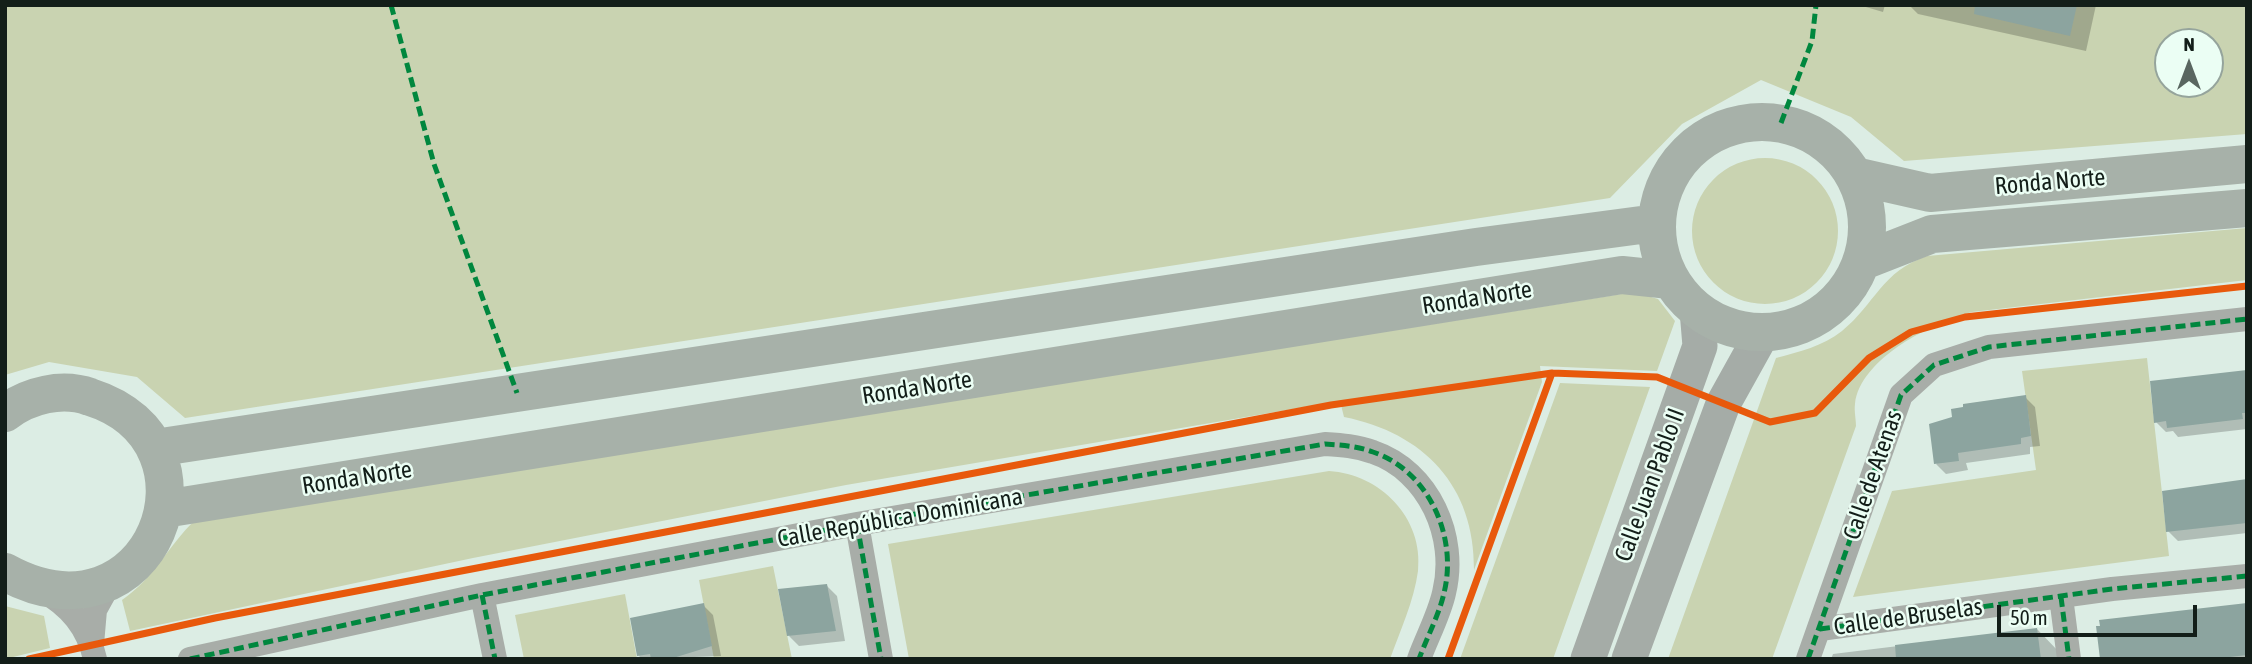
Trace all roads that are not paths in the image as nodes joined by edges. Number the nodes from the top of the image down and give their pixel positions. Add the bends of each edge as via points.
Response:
1 (2247, 164) edge
2 (1855, 176) junction
3 (2247, 208) edge
4 (1656, 223) junction
5 (1863, 261) junction
6 (1670, 280) junction
7 (1697, 310) junction
8 (2247, 318) edge
9 (1763, 332) junction
10 (5, 413) edge
11 (155, 448) junction
12 (164, 509) junction
13 (857, 524) junction
14 (2247, 576) edge
15 (22, 580) edge
16 (111, 581) junction
17 (482, 595) junction
18 (2061, 597) junction
19 (1820, 629) junction
20 (93, 651) edge
21 (190, 659) edge
22 (495, 659) edge
23 (881, 659) edge
24 (1419, 659) edge
25 (1588, 659) edge
26 (1629, 659) edge
27 (1808, 659) edge
28 (2069, 659) edge

1 - 2 main road, Ronda Norte via 1930,193
2 - 4 main road via 1838,153 1815,135 1781,122 1744,122 1710,134 1682,157 1663,188
2 - 5 main road via 1866,203
3 - 5 main road, Ronda Norte via 1932,234
4 - 6 main road via 1659,253
4 - 11 main road, Ronda Norte
5 - 9 main road via 1848,290 1825,312 1795,327
6 - 7 main road
6 - 12 main road, Ronda Norte via 1622,275
7 - 9 main road via 1728,327
7 - 25 main road, Calle Juan Pablo II via 1700,346
8 - 19 street, Calle de Atenas via 1989,347 1934,365 1900,395
9 - 26 main road, Calle Juan Pablo II via 1723,404
10 - 11 main road via 47,393 79,393 110,403 128,415
11 - 12 main road via 165,478
12 - 16 main road via 156,536 140,559
13 - 17 street, Calle República Dominicana
13 - 23 street
13 - 24 street, Calle República Dominicana via 1325,444 1362,449 1398,464 1420,485 1437,510 1445,539 1445,593
14 - 18 street, Calle de Bruselas
15 - 16 main road via 61,592 93,589
15 - 20 street via 70,611
16 - 20 street via 95,610
17 - 21 street, Calle República Dominicana
17 - 22 street
18 - 19 street, Calle de Bruselas
18 - 28 street
19 - 27 street, Calle de Atenas

